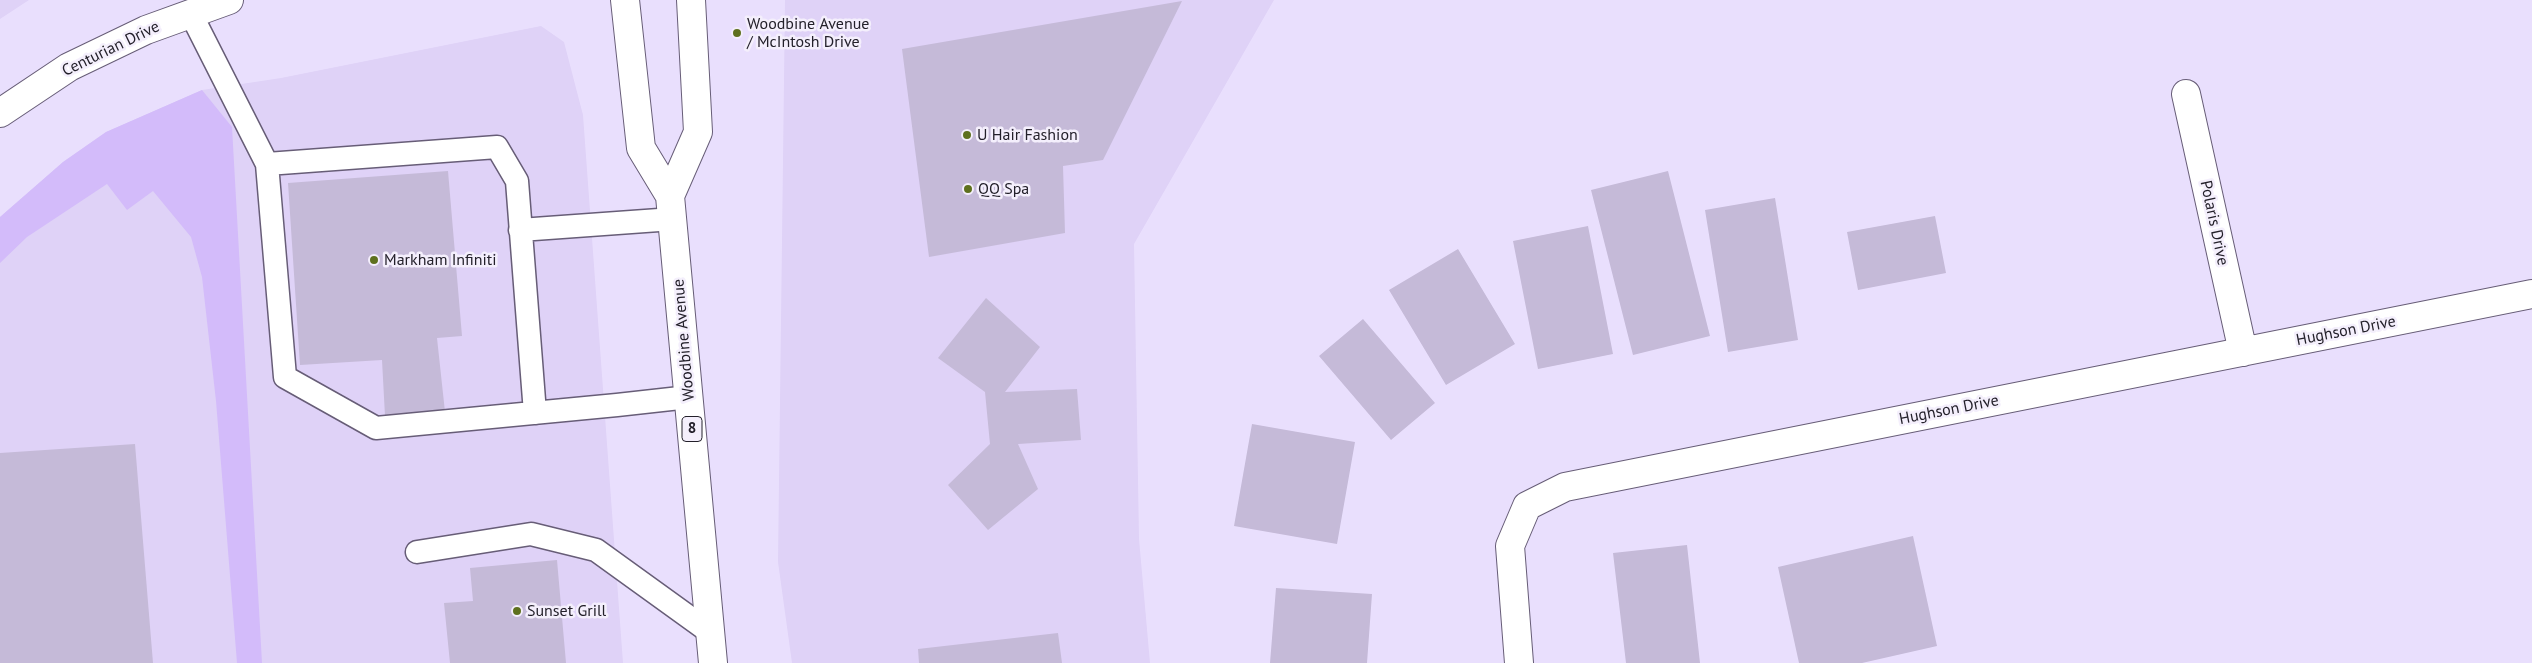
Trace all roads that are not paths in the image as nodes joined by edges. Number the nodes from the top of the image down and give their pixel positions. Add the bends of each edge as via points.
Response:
1 (625, 0) edge
2 (691, 0) edge
3 (225, 1) edge
4 (191, 14) junction
5 (2186, 94) dead end
6 (0, 113) edge
7 (267, 164) junction
8 (671, 208) junction
9 (520, 230) junction
10 (2532, 294) edge
11 (2243, 352) junction
12 (689, 396) junction
13 (535, 413) junction
14 (417, 552) dead end
15 (711, 633) junction
16 (714, 663) edge
17 (1519, 663) edge

1 - 8 street, Woodbine Avenue / 8 via 641,148
2 - 8 street, Woodbine Avenue / 8 via 698,132
3 - 4 street, Centurian Drive
4 - 6 street, Centurian Drive via 146,30 70,67
4 - 7 lane
5 - 11 street, Polaris Drive
7 - 9 lane via 497,147 516,181
7 - 13 lane via 285,377 376,428
8 - 9 lane
8 - 12 street, Woodbine Avenue / 8
9 - 13 lane
10 - 11 street, Hughson Drive
11 - 17 street, Hughson Drive via 1565,487 1527,506 1510,546
12 - 13 lane
12 - 15 street, Woodbine Avenue / 8
14 - 15 lane via 531,534 596,550
15 - 16 street, Woodbine Avenue / 8

